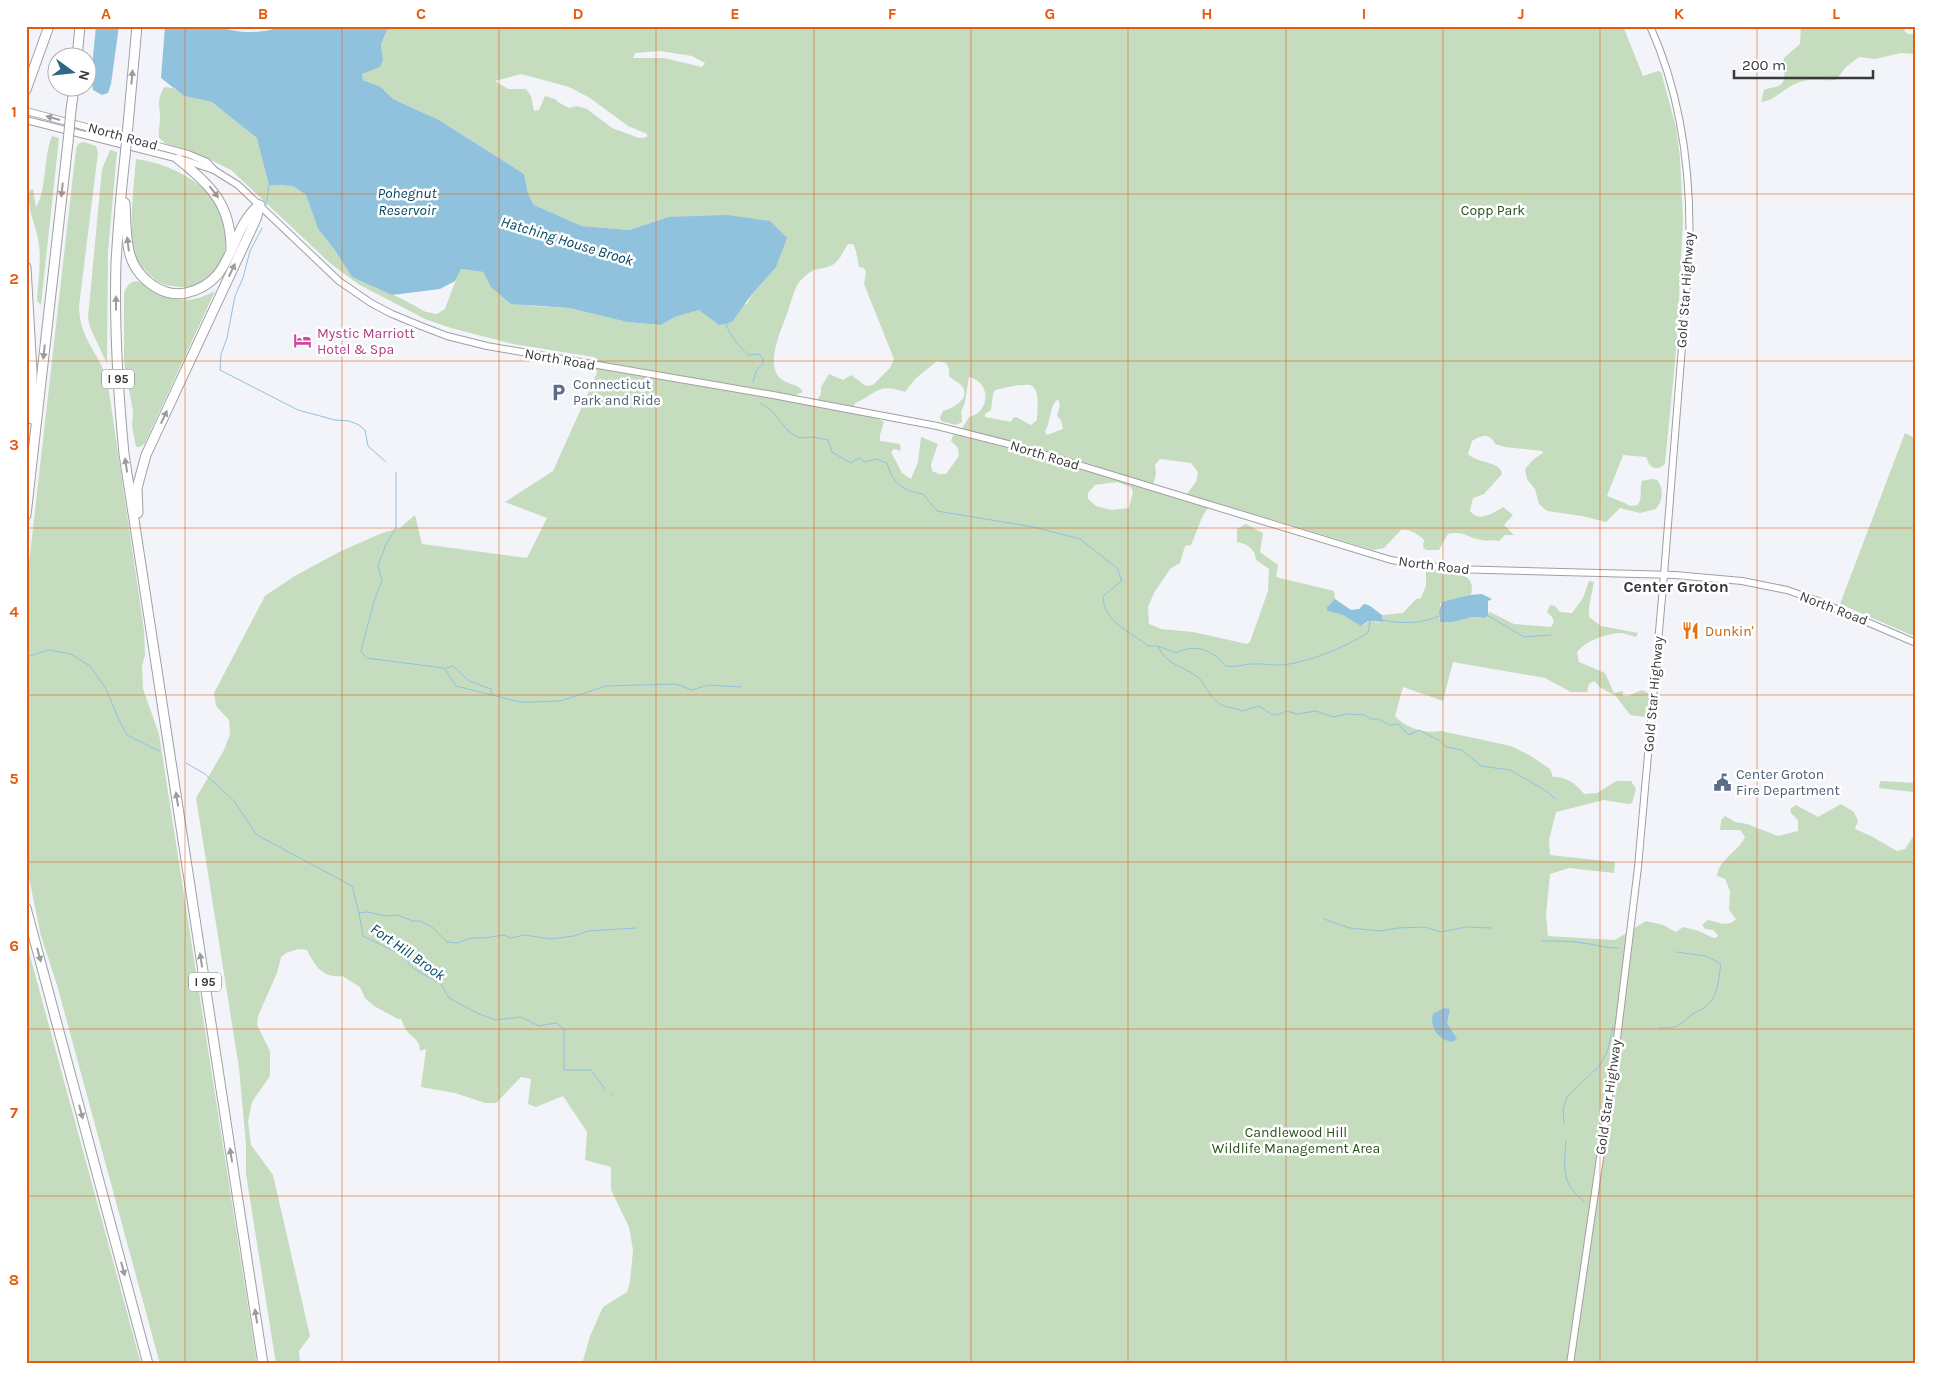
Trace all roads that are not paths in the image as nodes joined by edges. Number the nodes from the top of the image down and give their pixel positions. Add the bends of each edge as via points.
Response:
1 (49, 26) edge
2 (80, 26) edge
3 (137, 26) edge
4 (1650, 26) edge
5 (78, 48) edge
6 (26, 90) edge
7 (73, 98) edge
8 (26, 111) edge
9 (26, 120) edge
10 (151, 143) junction
11 (149, 152) junction
12 (178, 159) junction
13 (124, 169) junction
14 (214, 170) junction
15 (260, 205) junction
16 (230, 254) junction
17 (26, 267) edge
18 (29, 492) junction
19 (26, 515) edge
20 (1664, 575) junction
21 (146, 600) junction
22 (1916, 643) edge
23 (26, 908) edge
24 (148, 1364) edge
25 (263, 1364) edge
26 (1570, 1364) edge

1 - 6 highway
2 - 5 highway
13 -> 3 highway, I 95, bridge
4 - 20 main road, Gold Star Highway via 1663,58 1681,127 1690,207
7 -> 18 highway, bridge
10 -> 8 main road, North Road
9 - 11 main road, North Road
10 - 11 main road
10 - 14 main road, North Road via 199,158
11 - 12 main road, North Road
12 - 14 main road, North Road
12 -> 16 highway via 218,196 230,232
16 -> 13 highway via 214,280 200,290 171,294 146,281 135,269 128,251
21 -> 13 highway, I 95 via 124,454 117,360 116,263
14 - 15 main road, North Road via 238,185
15 - 16 highway via 249,214
15 - 20 main road, North Road via 339,281 371,303 421,326 468,341 954,430 1020,447 1391,560 1450,569
21 -> 15 highway via 137,506 140,471 256,220
17 - 18 highway via 32,379
18 - 19 highway
20 - 22 main road, North Road via 1722,578 1787,590 1841,609
20 - 26 main road, Gold Star Highway via 1633,912
25 -> 21 highway, I 95
23 -> 24 highway

